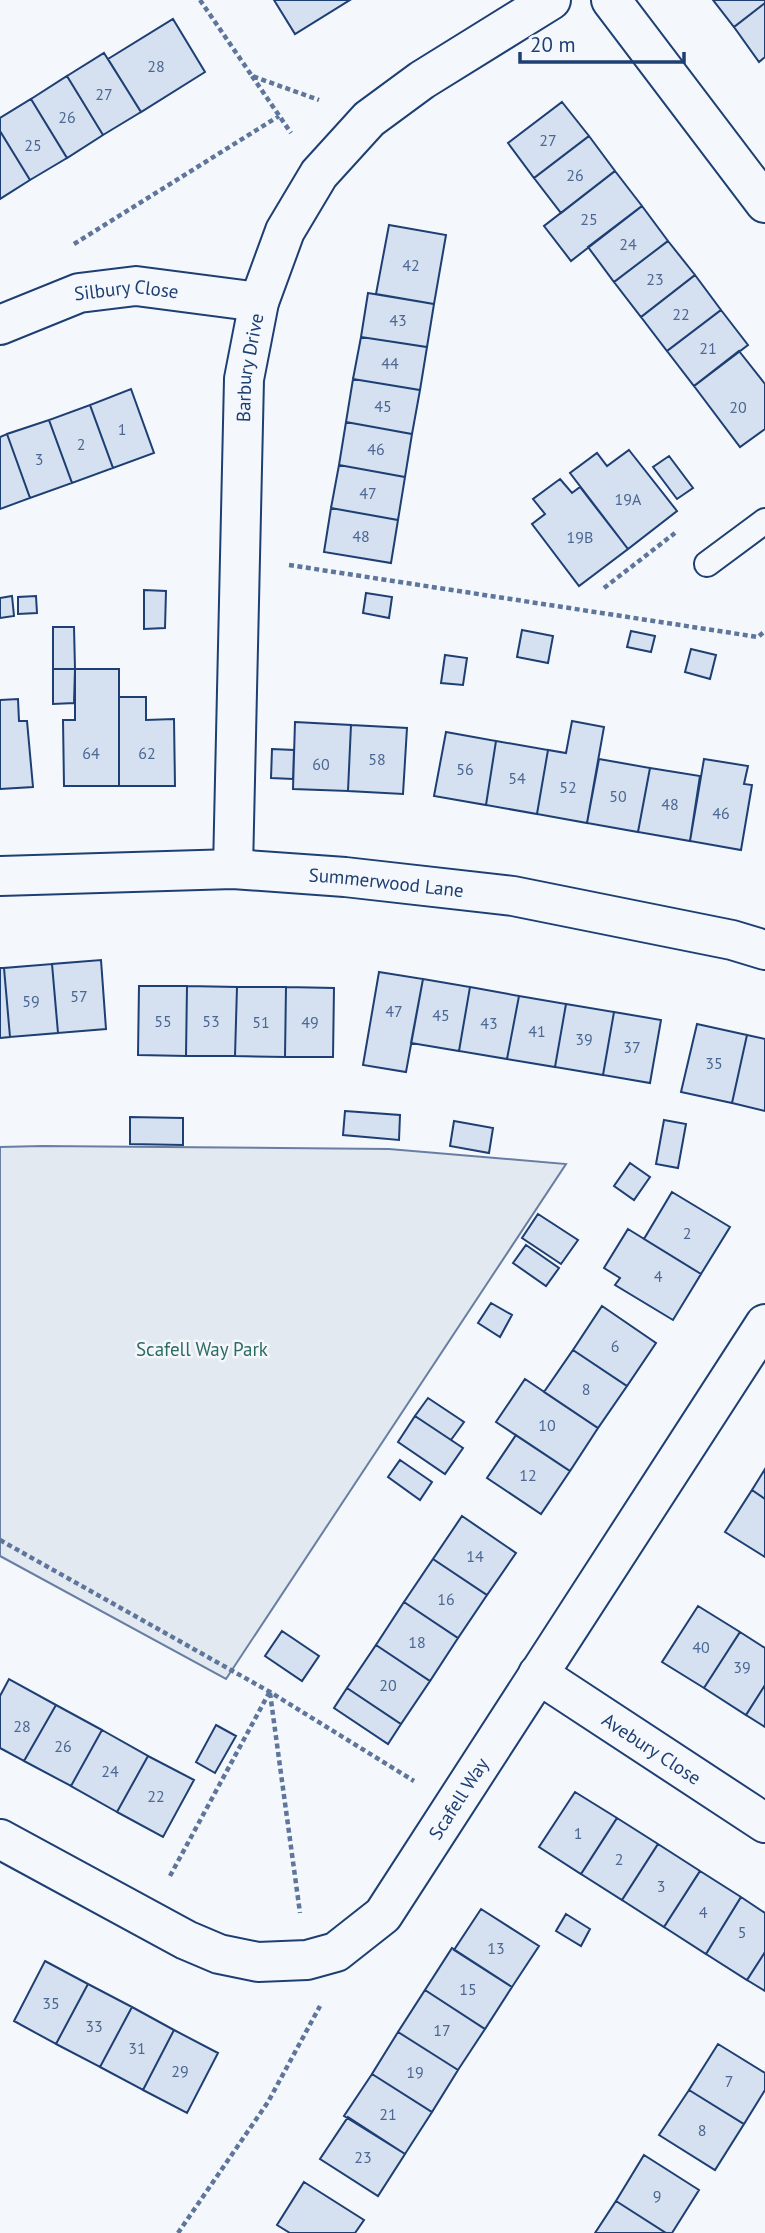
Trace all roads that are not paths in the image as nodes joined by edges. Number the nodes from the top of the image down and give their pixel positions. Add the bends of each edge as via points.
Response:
1 (611, 0) edge
2 (536, 4) edge
3 (765, 203) edge
4 (259, 302) junction
5 (0, 325) edge
6 (765, 521) edge
7 (707, 564) road end
8 (233, 869) junction
9 (0, 876) edge
10 (765, 950) edge
11 (765, 1324) edge
12 (538, 1674) junction
13 (765, 1823) edge
14 (0, 1839) edge

1 - 3 street
2 - 4 street, Barbury Drive via 369,119 319,174 285,230
4 - 5 street, Silbury Close via 136,286 79,293
4 - 8 street, Barbury Drive via 244,379
6 - 7 lane
8 - 9 street, Summerwood Lane
8 - 10 street, Summerwood Lane via 513,896
11 - 12 street, Scafell Way
12 - 13 street, Avebury Close
12 - 14 street, Scafell Way via 383,1915 321,1956 258,1962 219,1954

